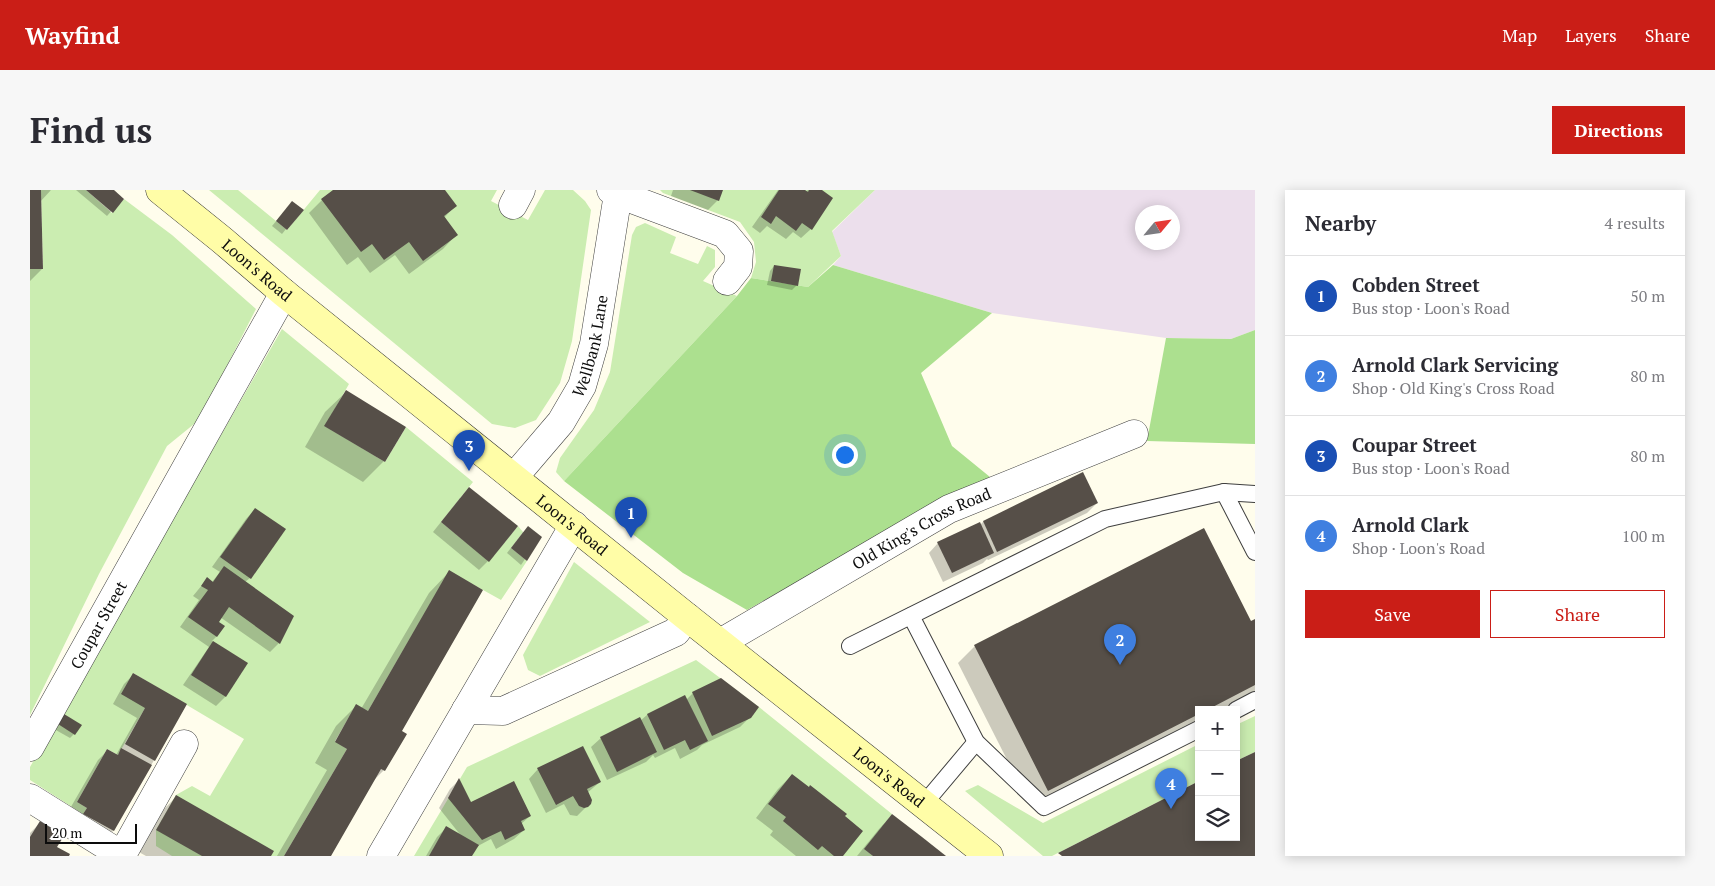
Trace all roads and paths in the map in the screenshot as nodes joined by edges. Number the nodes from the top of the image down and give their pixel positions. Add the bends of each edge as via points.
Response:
1 (160, 190) edge
2 (616, 191) edge
3 (727, 281) dead end
4 (284, 293) junction
5 (1134, 434) dead end
6 (514, 477) junction
7 (1224, 492) junction
8 (1255, 494) edge
9 (574, 525) junction
10 (1255, 552) edge
11 (911, 616) junction
12 (687, 617) junction
13 (720, 643) junction
14 (850, 646) dead end
15 (1255, 700) edge
16 (1240, 708) edge
17 (466, 710) junction
18 (1195, 731) edge
19 (976, 742) junction
20 (184, 744) dead end
21 (30, 747) edge
22 (30, 798) edge
23 (923, 805) junction
24 (122, 855) edge
25 (381, 856) edge
26 (989, 856) edge

1 - 4 street, Loon's Road
2 - 3 street, Wellbank Lane via 725,234 739,250 738,267
2 - 6 street, Wellbank Lane via 594,344 582,386 561,422
4 - 6 street, Loon's Road
4 - 21 street, Coupar Street
5 - 13 street, Old King's Cross Road via 948,509
6 - 9 street, Loon's Road
7 - 8 lane
7 - 10 lane
7 - 11 lane via 1105,519
9 - 12 street, Loon's Road
9 - 17 street
11 - 14 lane
11 - 19 lane
12 - 13 street, Loon's Road
12 - 17 street via 676,632 503,711
13 - 23 street, Loon's Road
15 - 16 lane
17 - 25 street
18 - 19 lane via 1044,808
19 - 23 lane
20 - 24 street
22 - 24 street
23 - 26 street, Loon's Road

